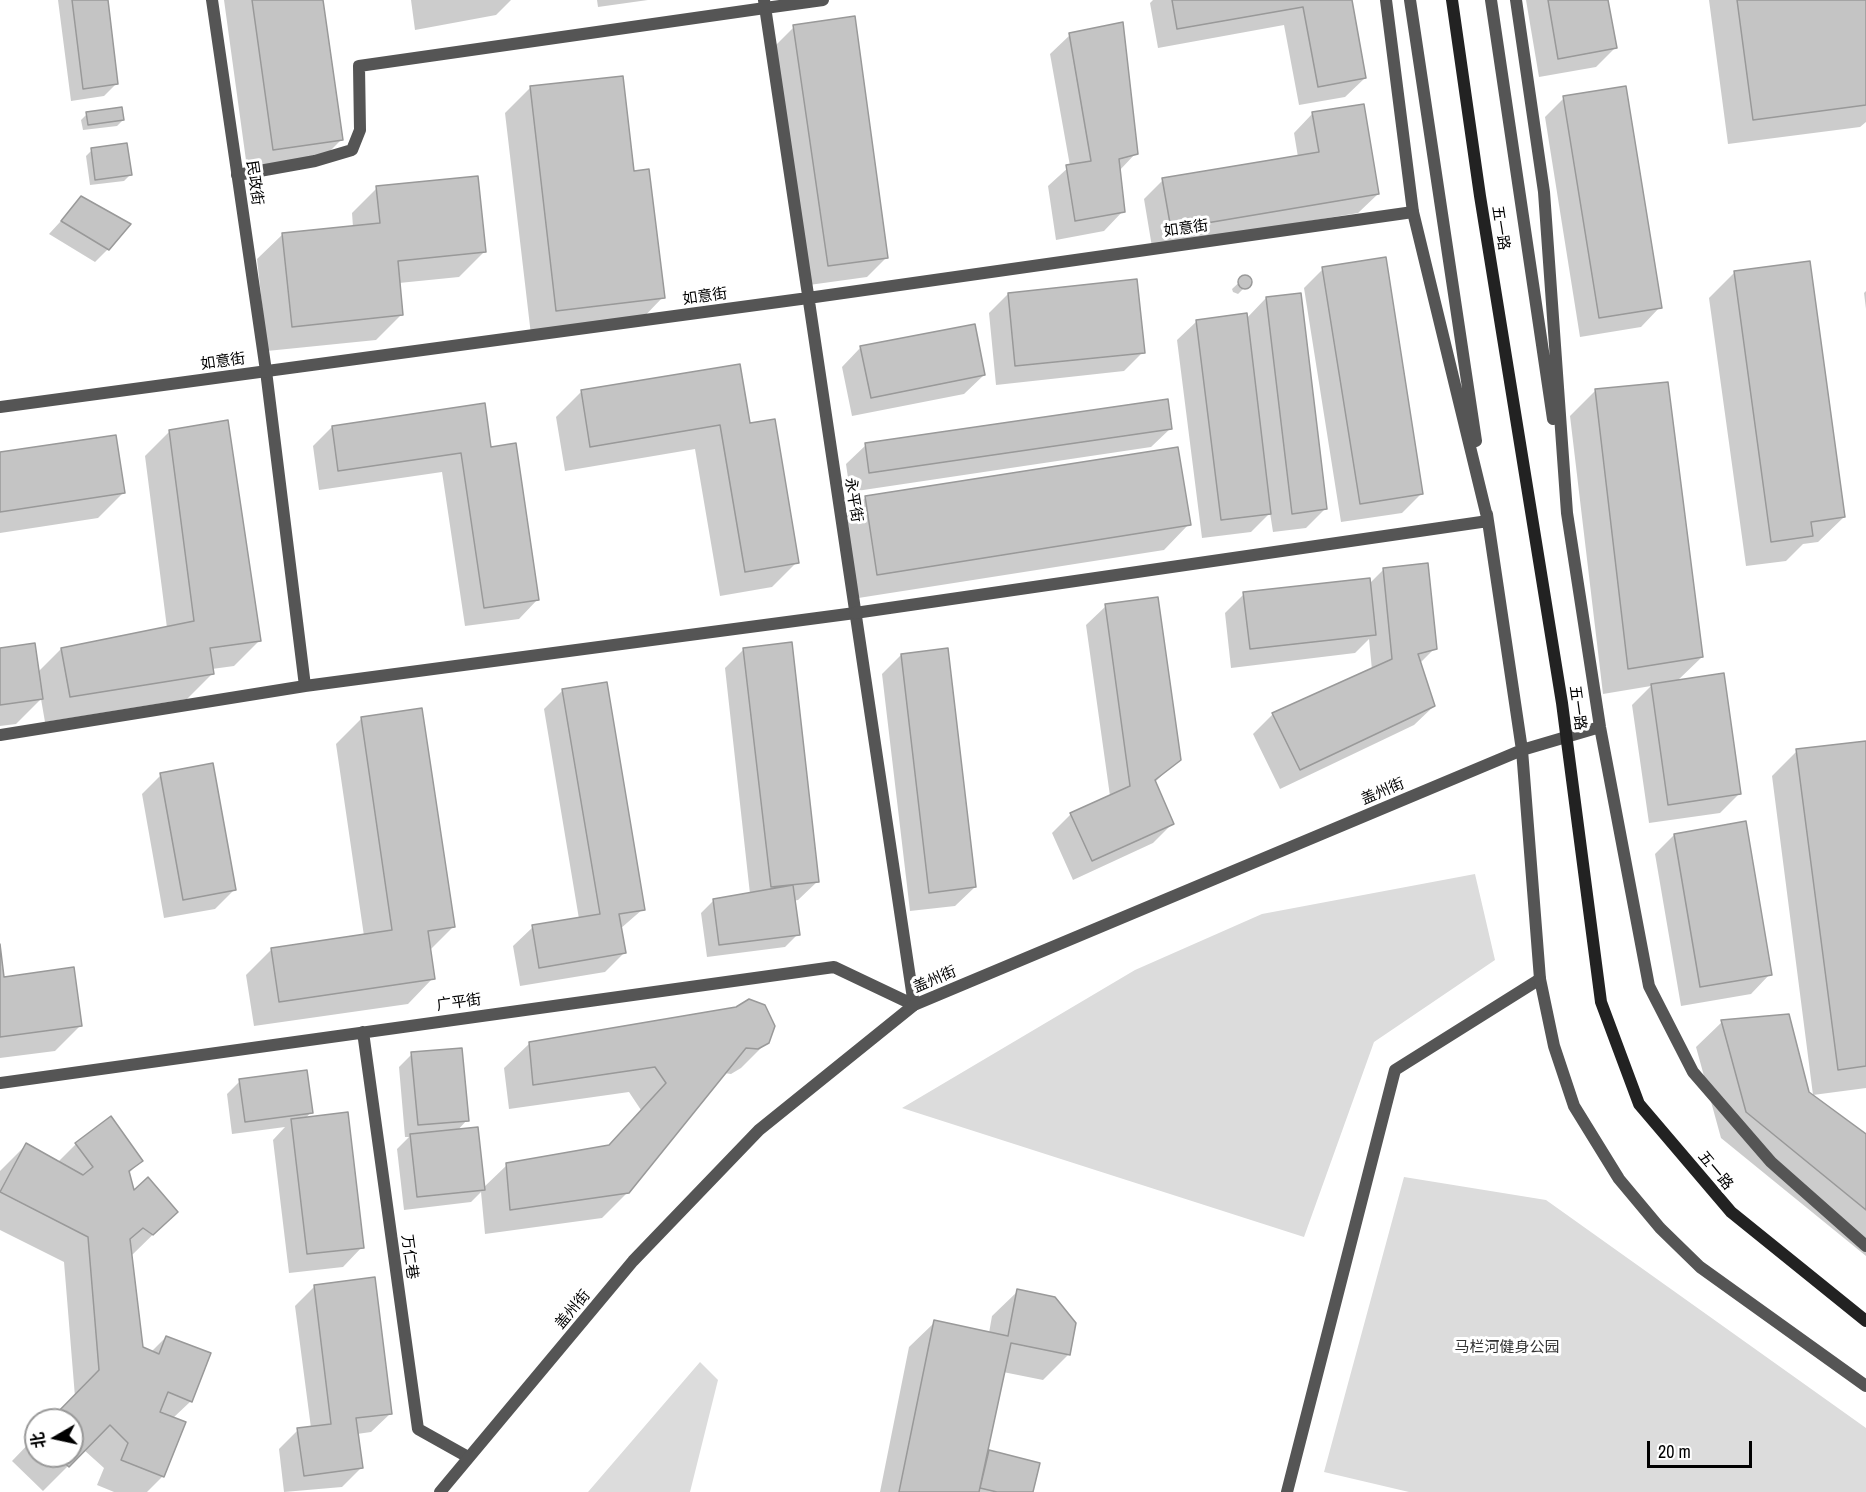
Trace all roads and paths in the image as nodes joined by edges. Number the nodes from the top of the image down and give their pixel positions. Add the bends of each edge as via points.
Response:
1 (212, 0) edge
2 (823, 0) edge
3 (1386, 0) edge
4 (1410, 0) edge
5 (1452, 0) edge
6 (1491, 0) edge
7 (1516, 0) edge
8 (764, 4) edge
9 (237, 175) junction
10 (1413, 212) junction
11 (808, 298) junction
12 (266, 371) junction
13 (0, 407) edge
14 (1567, 513) junction
15 (1488, 521) junction
16 (855, 613) junction
17 (306, 686) junction
18 (1600, 727) junction
19 (0, 735) edge
20 (1522, 750) junction
21 (1540, 979) junction
22 (914, 1005) junction
23 (363, 1032) junction
24 (0, 1083) edge
25 (1866, 1246) edge
26 (1866, 1321) edge
27 (1866, 1386) edge
28 (468, 1458) junction
29 (440, 1492) edge
30 (1287, 1492) edge

1 - 9 street, 民政街
2 - 8 street
3 - 10 street
4 - 15 street
5 - 26 main road, 五一路, bridge via 1562,703 1601,1002 1638,1104 1731,1212
6 - 14 street
7 - 14 street via 1544,192
8 - 9 street via 359,66 360,130 352,150
8 - 11 street, 永平街
9 - 12 street, 民政街
10 - 11 street, 如意街
10 - 15 street
11 - 12 street, 如意街
11 - 16 street, 永平街
12 - 13 street, 如意街
12 - 17 street, 民政街
14 - 18 street
15 - 16 street
15 - 20 street
16 - 17 street
16 - 22 street, 永平街
17 - 19 street
18 - 20 street, 盖州街
18 - 25 street via 1649,986 1693,1072 1771,1162
20 - 21 street
20 - 22 street, 盖州街
21 - 27 street via 1554,1046 1574,1106 1618,1179 1660,1228 1701,1267
21 - 30 street via 1395,1070
22 - 23 street, 广平街 via 834,967
22 - 28 street, 盖州街 via 759,1130 633,1261
23 - 24 street, 广平街
23 - 28 street, 万仁巷 via 418,1429
28 - 29 street, 盖州街

